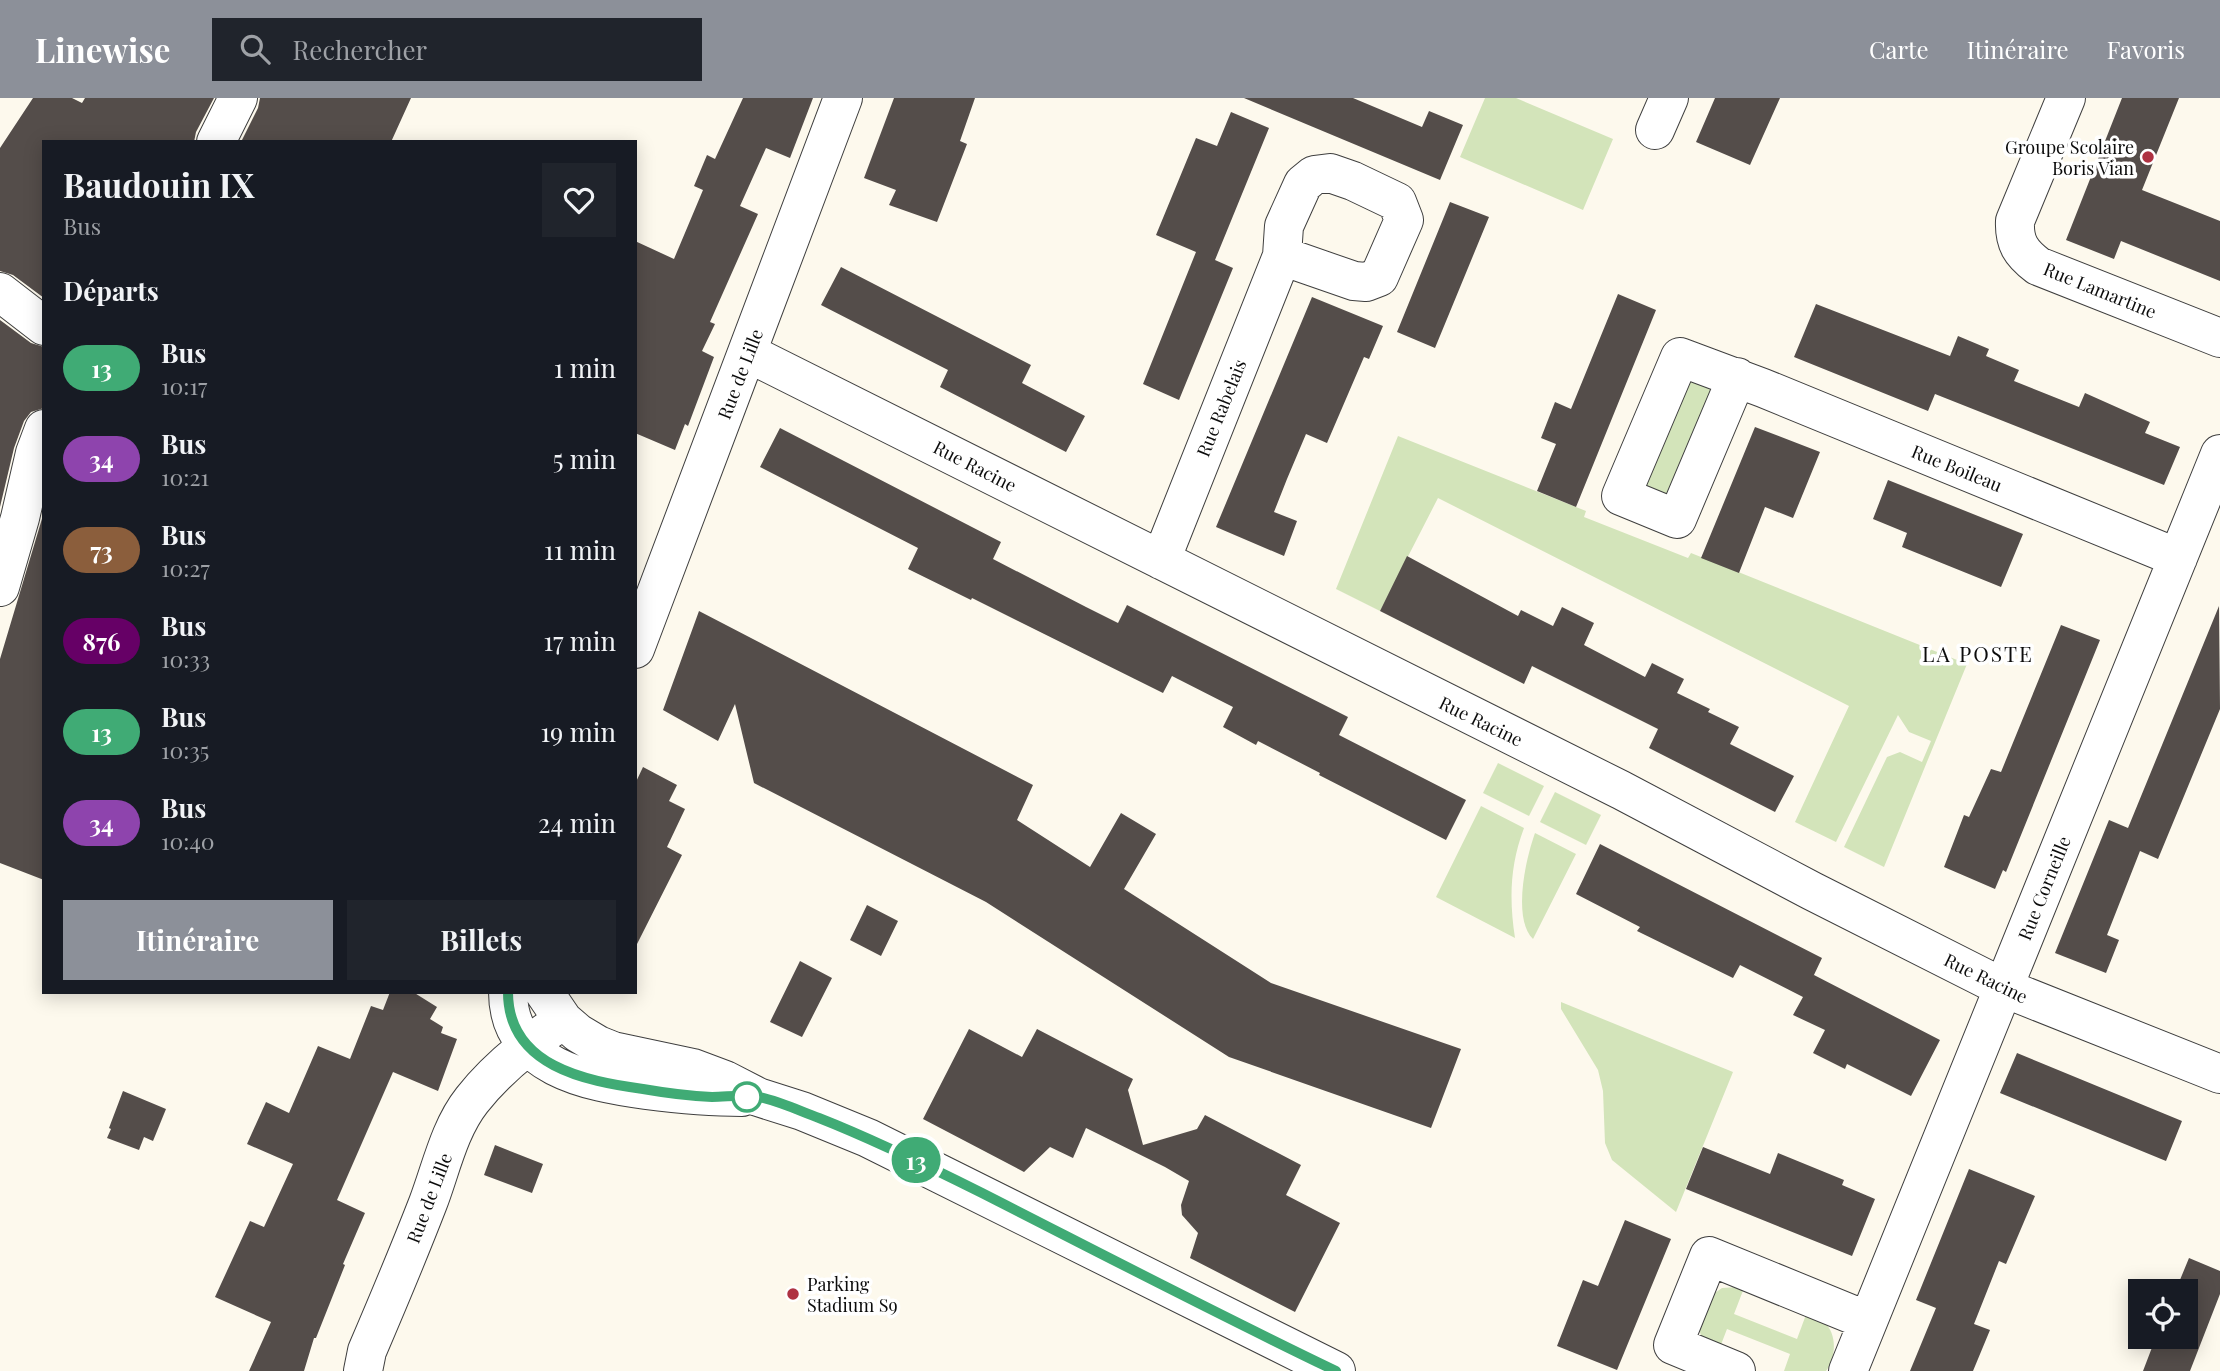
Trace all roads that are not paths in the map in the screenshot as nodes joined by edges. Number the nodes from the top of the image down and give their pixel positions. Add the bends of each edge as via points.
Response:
1 (239, 98) edge
2 (843, 98) edge
3 (2066, 98) edge
4 (217, 140) edge
5 (1282, 257) dead end
6 (0, 292) edge
7 (42, 324) edge
8 (2220, 338) edge
9 (748, 353) junction
10 (1737, 377) dead end
11 (42, 434) edge
12 (2220, 454) edge
13 (2178, 558) junction
14 (1161, 560) junction
15 (647, 586) edge
16 (0, 587) edge
17 (637, 638) edge
18 (2004, 988) junction
19 (508, 994) edge
20 (554, 1006) edge
21 (526, 1045) junction
22 (2220, 1074) edge
23 (758, 1097) junction
24 (1868, 1321) junction
25 (363, 1371) edge
26 (1336, 1371) edge
27 (1735, 1371) edge
28 (1848, 1371) edge

1 - 4 street
2 - 9 street, Rue de Lille
3 - 8 street, Rue Lamartine via 2015,221 2018,247 2038,266
5 - 14 street, Rue Rabelais
6 - 7 street
9 - 14 street, Rue Racine
9 - 15 street, Rue de Lille
10 - 13 street, Rue Boileau
11 - 16 street
12 - 13 street, Rue Corneille
13 - 18 street, Rue Corneille
14 - 18 street, Rue Racine
15 - 17 street, Rue de Lille
18 - 22 street, Rue Racine
18 - 24 street, Rue Corneille
19 - 21 street via 509,1012
20 - 21 street, Rue de Lille
20 - 23 street via 578,1033 598,1045 693,1068
21 - 23 street via 559,1069 583,1078 688,1095
21 - 25 street, Rue de Lille via 471,1101 457,1123
23 - 26 street via 899,1152
24 - 27 street via 1709,1256 1673,1345
24 - 28 street, Rue Corneille

